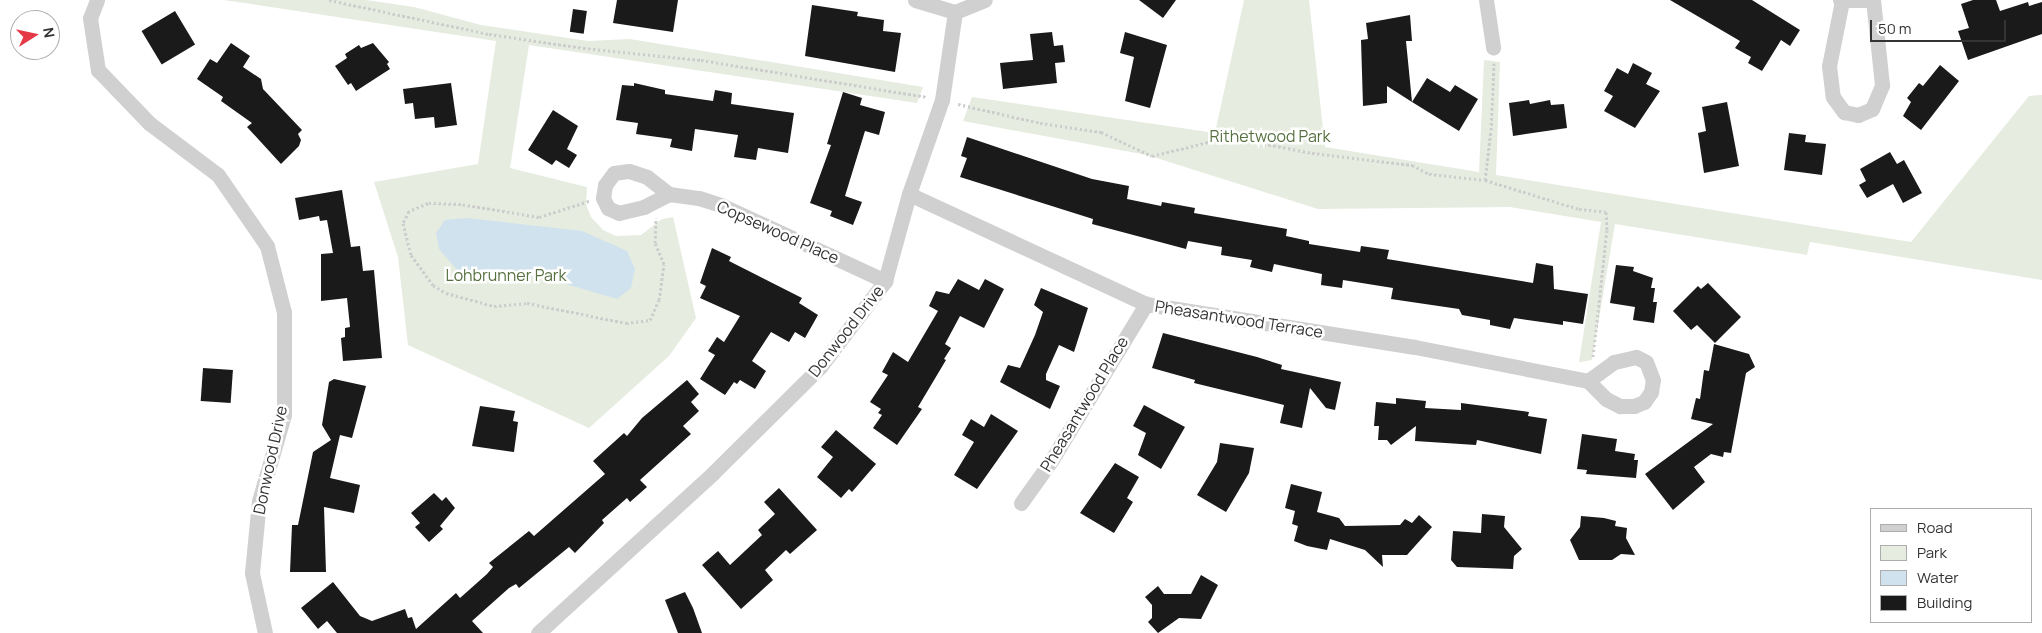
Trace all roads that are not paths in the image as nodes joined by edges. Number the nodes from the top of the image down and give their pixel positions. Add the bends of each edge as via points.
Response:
1 (97, 0) edge
2 (915, 0) edge
3 (985, 0) edge
4 (1486, 0) edge
5 (1841, 0) edge
6 (1873, 0) edge
7 (955, 12) junction
8 (1493, 48) road end
9 (669, 194) junction
10 (910, 194) junction
11 (885, 280) junction
12 (1146, 304) junction
13 (1588, 381) road end
14 (1021, 503) dead end
15 (265, 633) edge
16 (538, 633) edge

1 - 15 street, Donwood Drive via 90,18 98,70 148,123 218,175 267,246 284,312 284,415 258,501 252,573
2 - 7 street
3 - 7 street
4 - 8 street
5 - 6 street
5 - 6 street via 1829,66 1833,97 1844,112 1858,115 1872,109 1882,85
7 - 10 street, Donwood Drive via 942,100
9 - 9 street via 619,213 608,208 603,198 605,185 614,173 630,171 647,177
9 - 11 street, Copsewood Place via 699,198 723,206
10 - 11 street, Donwood Drive
10 - 12 street, Pheasantwood Terrace
11 - 16 street, Donwood Drive via 820,368 713,473
12 - 13 street, Pheasantwood Terrace via 1415,347
12 - 14 street, Pheasantwood Place via 1051,461

